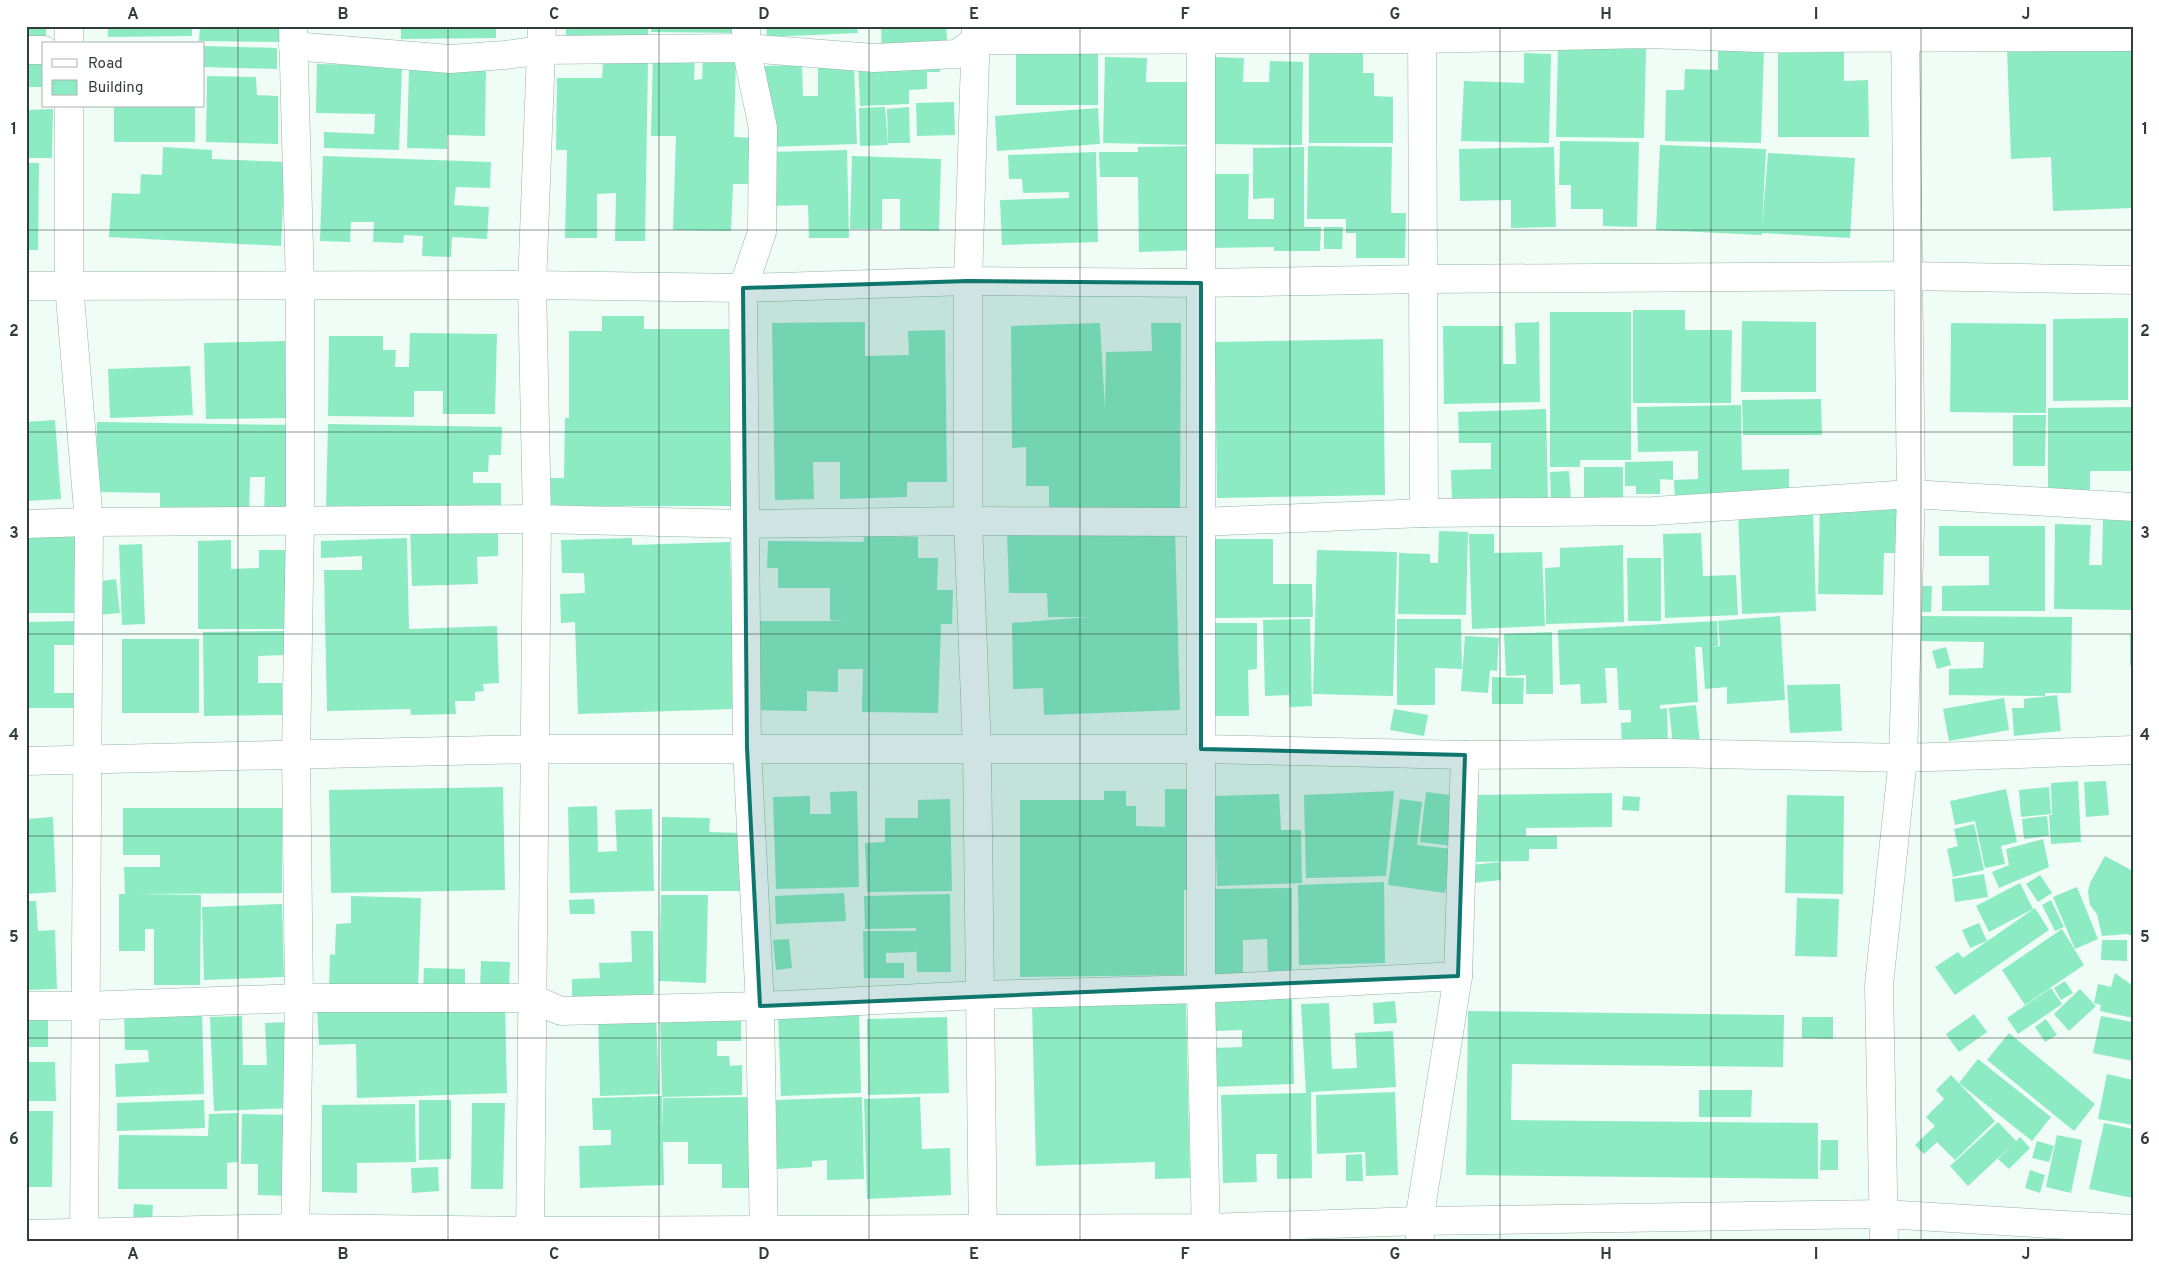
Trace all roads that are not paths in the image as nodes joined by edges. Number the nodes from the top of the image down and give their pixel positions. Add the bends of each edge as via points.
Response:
1 (69, 26) edge
2 (1647, 30) edge
3 (1905, 32) edge
4 (976, 33) edge
5 (1201, 33) edge
6 (1422, 33) edge
7 (293, 36) edge
8 (746, 37) edge
9 (2133, 37) edge
10 (542, 38) edge
11 (69, 42) edge
12 (26, 50) edge
13 (42, 50) edge
14 (69, 108) edge
15 (1908, 276) junction
16 (1424, 279) junction
17 (2133, 280) edge
18 (968, 281) junction
19 (1201, 283) junction
20 (70, 285) junction
21 (532, 285) junction
22 (26, 286) edge
23 (300, 286) junction
24 (743, 288) junction
25 (1911, 494) junction
26 (2133, 507) edge
27 (1424, 514) junction
28 (536, 519) junction
29 (968, 521) junction
30 (88, 522) junction
31 (300, 522) junction
32 (1200, 522) junction
33 (26, 524) edge
34 (744, 524) junction
35 (747, 748) junction
36 (534, 749) junction
37 (1201, 749) junction
38 (978, 750) junction
39 (2133, 750) edge
40 (296, 754) junction
41 (1465, 756) junction
42 (1904, 758) junction
43 (88, 759) junction
44 (26, 761) edge
45 (1458, 976) junction
46 (1201, 989) junction
47 (979, 995) junction
48 (299, 998) junction
49 (531, 998) junction
50 (26, 1006) edge
51 (84, 1006) junction
52 (760, 1006) junction
53 (1883, 1214) junction
54 (2133, 1229) edge
55 (1419, 1231) edge
56 (26, 1234) edge
57 (295, 1234) edge
58 (983, 1234) edge
59 (1206, 1234) edge
60 (530, 1236) edge
61 (764, 1236) edge
62 (84, 1237) edge
63 (1884, 1241) edge

1 - 11 street
2 - 3 street via 1760,38
2 - 6 street
3 - 9 street
3 - 15 street
4 - 5 street
4 - 8 street via 957,54 874,58
4 - 18 street
5 - 6 street
5 - 19 street
6 - 16 street
7 - 10 street via 450,58 505,56
7 - 23 street
8 - 10 street
8 - 24 street via 763,128 762,232
10 - 21 street
12 - 13 street
14 - 20 street
15 - 16 street
15 - 17 street
15 - 25 street
16 - 19 street
16 - 27 street
18 - 19 street
18 - 24 street
18 - 29 street
19 - 32 street
20 - 22 street
20 - 23 street
20 - 30 street
21 - 23 street
21 - 24 street
21 - 28 street
23 - 31 street
24 - 34 street
25 - 26 street
25 - 27 street via 1654,511
25 - 42 street
27 - 32 street
28 - 31 street
28 - 34 street
28 - 36 street
29 - 32 street
29 - 34 street
29 - 38 street
30 - 31 street
30 - 33 street
30 - 43 street
31 - 40 street
32 - 37 street
34 - 35 street
35 - 36 street
35 - 38 street
35 - 52 street
36 - 40 street
36 - 49 street
37 - 38 street
37 - 41 street
37 - 46 street
38 - 47 street
39 - 42 street
40 - 43 street
40 - 48 street
41 - 42 street via 1667,753
41 - 45 street
42 - 53 street via 1879,985
43 - 44 street
43 - 51 street
45 - 46 street
45 - 55 street
46 - 47 street
46 - 59 street
47 - 52 street
47 - 58 street
48 - 49 street
48 - 51 street
48 - 57 street
49 - 52 street via 561,1011
49 - 60 street
50 - 51 street
51 - 62 street
52 - 61 street
53 - 54 street
53 - 55 street
53 - 63 street
55 - 59 street
56 - 62 street
57 - 60 street
57 - 62 street
58 - 59 street
58 - 61 street
60 - 61 street

